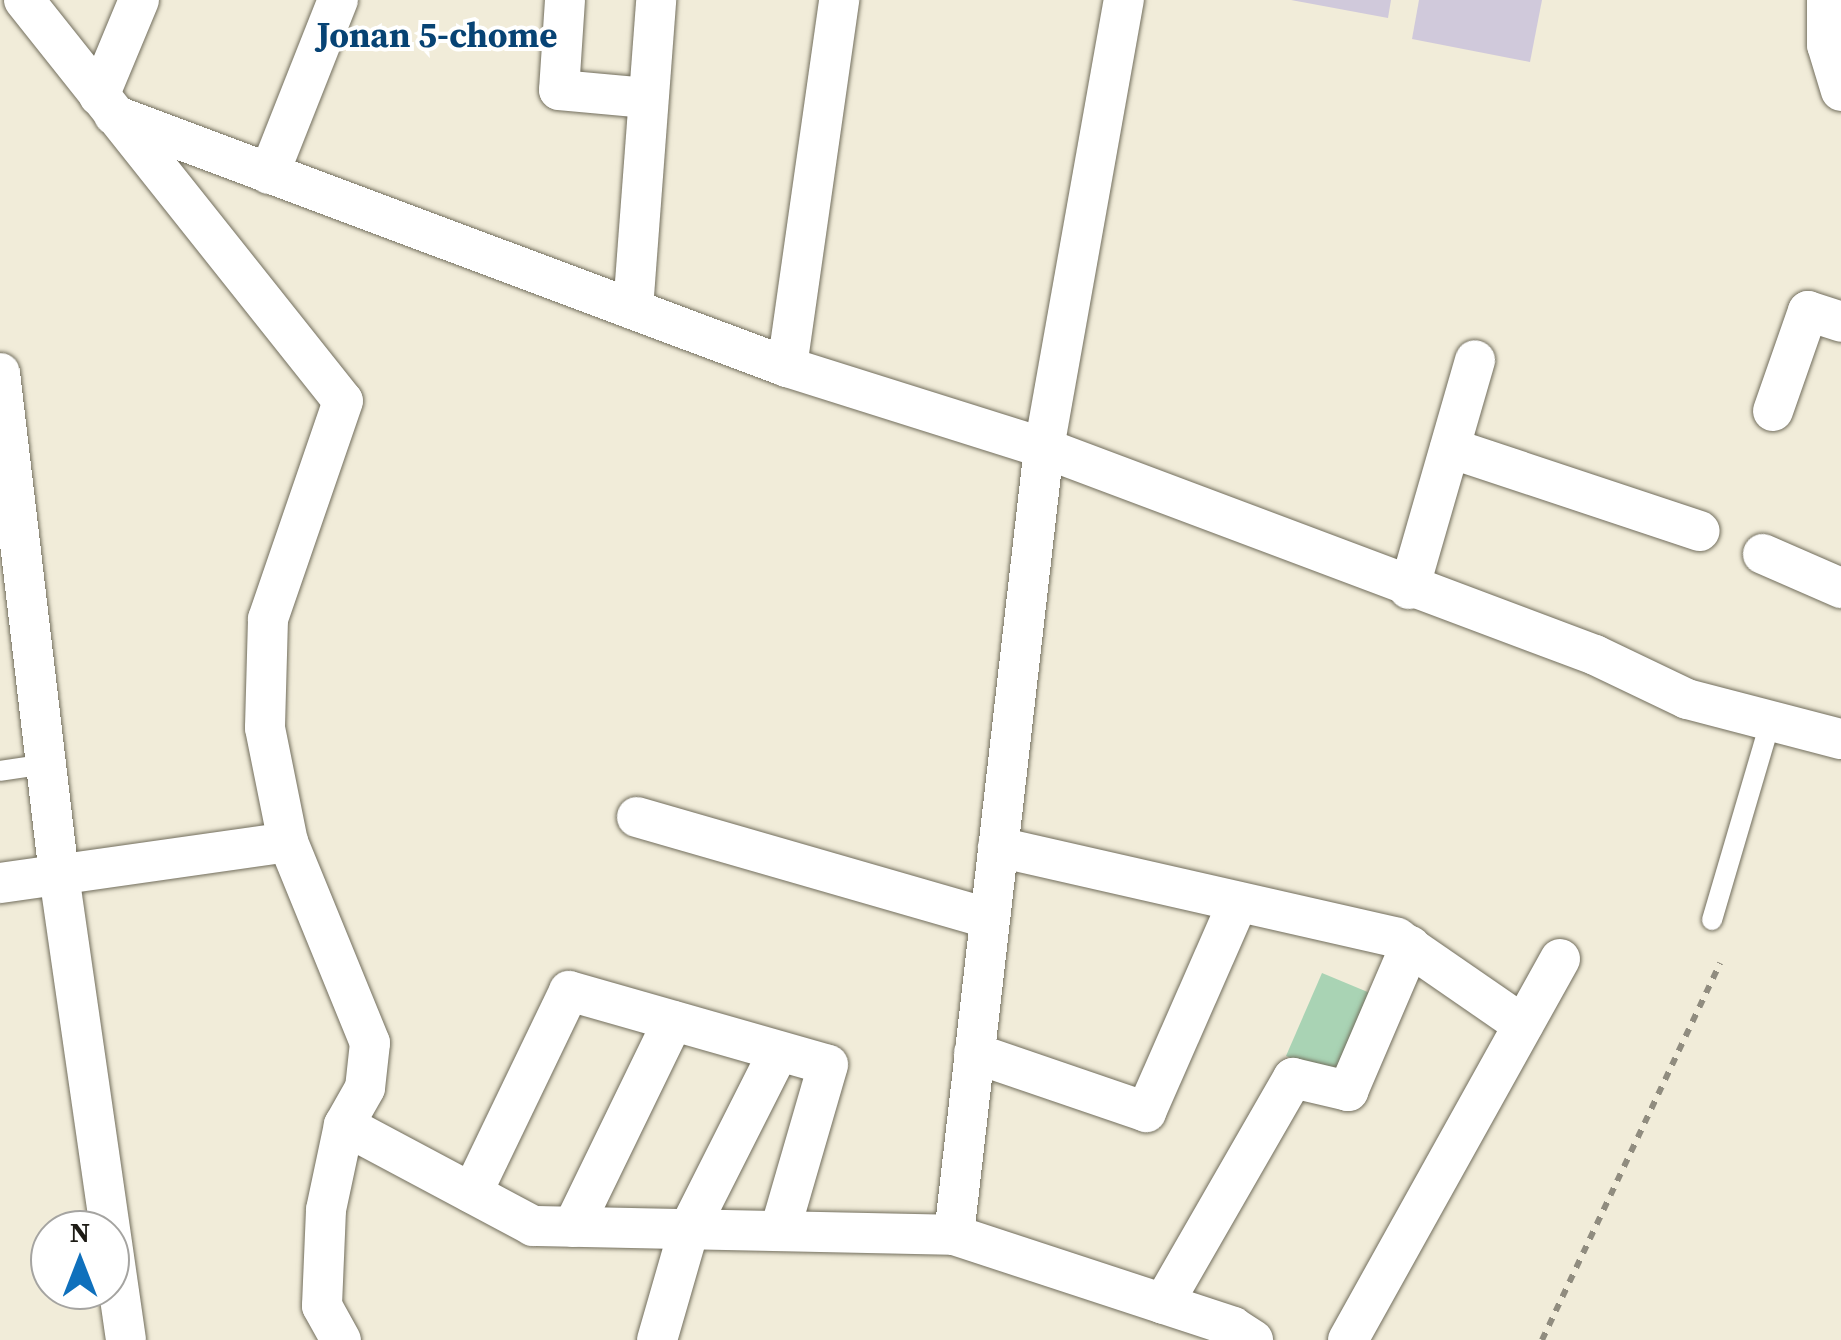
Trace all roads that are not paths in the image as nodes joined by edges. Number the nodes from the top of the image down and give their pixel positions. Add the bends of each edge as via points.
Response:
1 (139, 0) edge
2 (338, 0) edge
3 (565, 0) edge
4 (656, 0) edge
5 (840, 0) edge
6 (1124, 0) edge
7 (1826, 0) edge
8 (40, 8) edge
9 (1841, 92) edge
10 (647, 98) junction
11 (106, 105) junction
12 (269, 174) junction
13 (633, 310) junction
14 (1841, 322) edge
15 (1475, 360) dead end
16 (787, 367) junction
17 (0, 374) edge
18 (1773, 411) dead end
19 (3, 427) edge
20 (1044, 448) junction
21 (1450, 448) junction
22 (1700, 532) dead end
23 (1763, 554) dead end
24 (11, 564) edge
25 (1841, 588) edge
26 (1409, 589) junction
27 (1772, 719) junction
28 (1841, 738) edge
29 (47, 764) junction
30 (0, 771) edge
31 (636, 817) dead end
32 (288, 842) junction
33 (998, 847) junction
34 (59, 875) junction
35 (0, 883) edge
36 (1238, 902) junction
37 (990, 920) junction
38 (1712, 920) dead end
39 (1410, 946) junction
40 (1560, 959) dead end
41 (673, 1020) junction
42 (1523, 1025) junction
43 (779, 1051) junction
44 (974, 1053) junction
45 (344, 1124) junction
46 (472, 1193) junction
47 (573, 1228) junction
48 (689, 1229) junction
49 (780, 1230) junction
50 (954, 1235) junction
51 (1163, 1304) junction
52 (1204, 1330) edge
53 (126, 1340) edge
54 (340, 1340) edge
55 (656, 1340) edge
56 (1253, 1340) edge
57 (1348, 1340) edge

1 - 11 street
2 - 12 street
3 - 10 street via 559,90
4 - 10 street
5 - 16 street
6 - 20 street
7 - 9 street via 1827,45
8 - 11 street
10 - 13 street
11 - 12 street
11 - 32 street via 344,401 268,618 265,728
12 - 13 street
13 - 16 street
14 - 18 street via 1808,310
15 - 21 street
16 - 20 street
17 - 19 street
19 - 24 street
20 - 26 street
20 - 33 street
21 - 22 street
21 - 26 street
23 - 25 street
24 - 29 street
26 - 27 street via 1595,655 1687,699
27 - 28 street
27 - 38 lane
29 - 30 lane
29 - 34 street
31 - 37 street
32 - 34 street
32 - 45 street via 370,1043 365,1088
33 - 36 street
33 - 37 street
34 - 35 street
34 - 53 street
36 - 39 street
36 - 44 street via 1146,1112
37 - 44 street
39 - 42 street
39 - 51 street via 1348,1091 1293,1078
40 - 42 street
41 - 43 street
41 - 46 street via 569,991
41 - 47 street
42 - 57 street
43 - 48 street
43 - 49 street via 828,1065
44 - 50 street
45 - 46 street
45 - 54 street via 326,1210 322,1306
46 - 47 street via 534,1226
47 - 48 street
48 - 49 street
48 - 55 street
49 - 50 street
50 - 51 street
51 - 52 street
52 - 56 street

